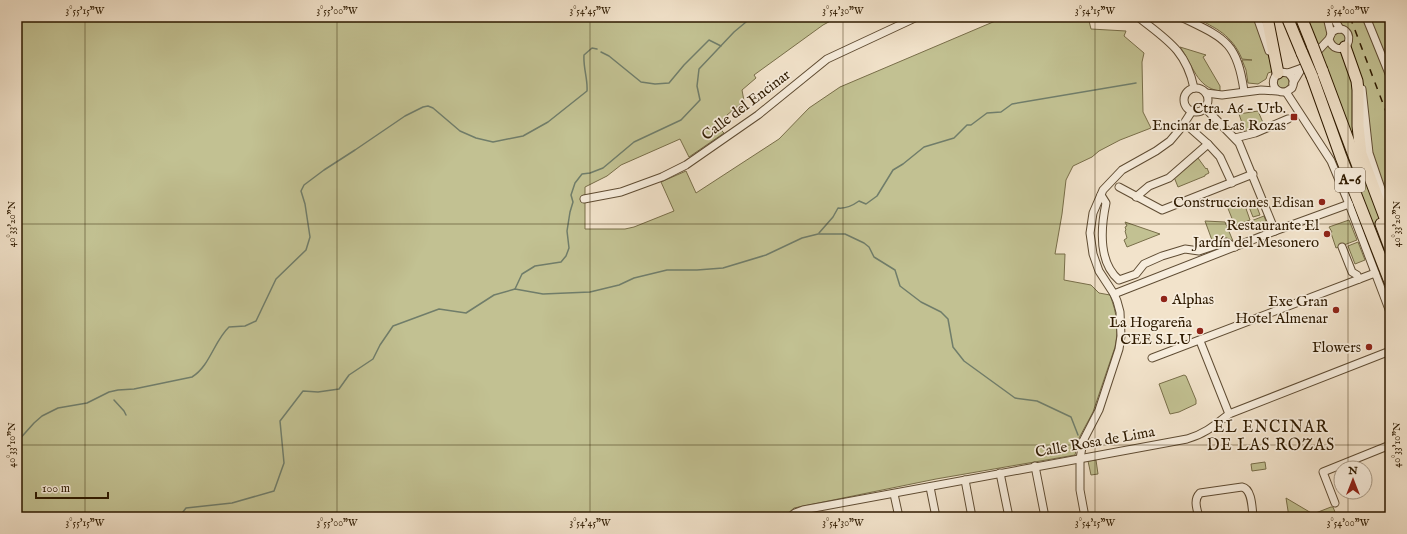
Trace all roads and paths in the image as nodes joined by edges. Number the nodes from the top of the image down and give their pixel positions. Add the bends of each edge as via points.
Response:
1 (917, 17) edge
2 (1138, 17) edge
3 (1181, 17) edge
4 (1257, 17) edge
5 (1267, 17) edge
6 (1287, 17) edge
7 (1301, 17) edge
8 (1327, 17) edge
9 (1333, 17) edge
10 (1366, 17) edge
11 (1340, 29) junction
12 (1331, 40) junction
13 (1346, 46) junction
14 (1317, 48) junction
15 (1302, 68) junction
16 (1279, 76) junction
17 (1390, 76) edge
18 (1293, 84) junction
19 (1194, 88) junction
20 (1261, 90) junction
21 (1244, 91) junction
22 (1277, 91) junction
23 (1286, 92) junction
24 (1206, 93) junction
25 (1222, 95) junction
26 (1206, 105) junction
27 (1192, 111) junction
28 (1288, 120) dead end
29 (1192, 130) dead end
30 (1235, 138) junction
31 (1208, 144) junction
32 (1253, 174) junction
33 (1232, 183) junction
34 (1119, 187) dead end
35 (1101, 195) junction
36 (1136, 197) junction
37 (584, 199) dead end
38 (1349, 204) junction
39 (1390, 215) edge
40 (1275, 231) junction
41 (1390, 231) edge
42 (1235, 247) junction
43 (1342, 247) dead end
44 (1390, 248) edge
45 (1375, 273) junction
46 (1359, 279) junction
47 (1390, 282) edge
48 (1114, 294) junction
49 (1390, 312) edge
50 (1200, 341) junction
51 (1390, 351) edge
52 (1152, 358) dead end
53 (1229, 414) junction
54 (1390, 445) edge
55 (1080, 459) junction
56 (1035, 466) junction
57 (1000, 473) junction
58 (965, 480) junction
59 (930, 487) junction
60 (894, 494) junction
61 (1335, 503) dead end
62 (790, 517) edge
63 (899, 517) edge
64 (936, 517) edge
65 (972, 517) edge
66 (1009, 517) edge
67 (1045, 517) edge
68 (1085, 517) edge
69 (1199, 517) edge
70 (1253, 517) edge

1 - 37 street, Calle del Encinar via 827,58 758,115 686,164 662,177 621,192
2 - 19 street via 1182,55
3 - 21 street via 1213,32 1225,41 1236,56
4 - 16 street
5 - 16 highway
6 - 47 highway, A-6, bridge
7 - 14 highway, A-6
8 - 12 street
9 - 11 street
10 - 17 street
11 - 12 street via 1335,30
11 - 13 street via 1349,35
12 - 13 street via 1338,49
12 - 14 street
13 - 39 street via 1362,90 1369,153
13 - 41 highway via 1357,81 1361,154
14 - 15 street
14 - 44 highway, A-6, bridge via 1322,70 1351,150
15 - 16 street
15 - 18 street
16 - 18 street via 1293,79
16 - 20 street
16 - 22 street
18 - 23 street
19 - 24 street via 1201,88
19 - 27 street via 1187,92 1185,99 1186,105
20 - 21 street
20 - 22 street
21 - 25 street
22 - 23 street
23 - 38 street via 1331,161
24 - 25 street
24 - 26 street
25 - 26 street
26 - 27 street via 1199,111
26 - 30 street
27 - 35 street via 1170,141 1122,170
28 - 30 street
29 - 31 street
30 - 32 street
31 - 33 street via 1220,157
31 - 36 street via 1168,178 1149,186
32 - 33 street
32 - 40 street
33 - 36 street via 1162,210
34 - 36 street
35 - 42 street via 1106,202 1102,223 1107,263 1119,280 1136,274 1144,264 1185,248 1199,251 1226,242
35 - 48 street via 1092,218 1091,244 1099,271
38 - 40 street
38 - 45 street
40 - 42 street
42 - 48 street
43 - 46 street via 1352,272
45 - 46 street
45 - 49 street
46 - 50 street
48 - 55 street via 1121,322 1119,350 1099,410 1083,441
50 - 52 street
50 - 53 street
51 - 53 street, Calle Rosa de Lima
53 - 55 street, Calle Rosa de Lima via 1200,435
54 - 61 street via 1323,472
55 - 56 street, Calle Rosa de Lima
55 - 68 street via 1080,490
56 - 57 street, Calle Rosa de Lima
56 - 67 street
57 - 58 street, Calle Rosa de Lima
57 - 66 street
58 - 59 street, Calle Rosa de Lima
58 - 65 street
59 - 60 street, Calle Rosa de Lima
59 - 64 street
60 - 62 street, Calle Rosa de Lima via 803,510
60 - 63 street
69 - 70 street via 1196,500 1200,493 1242,487 1249,492

